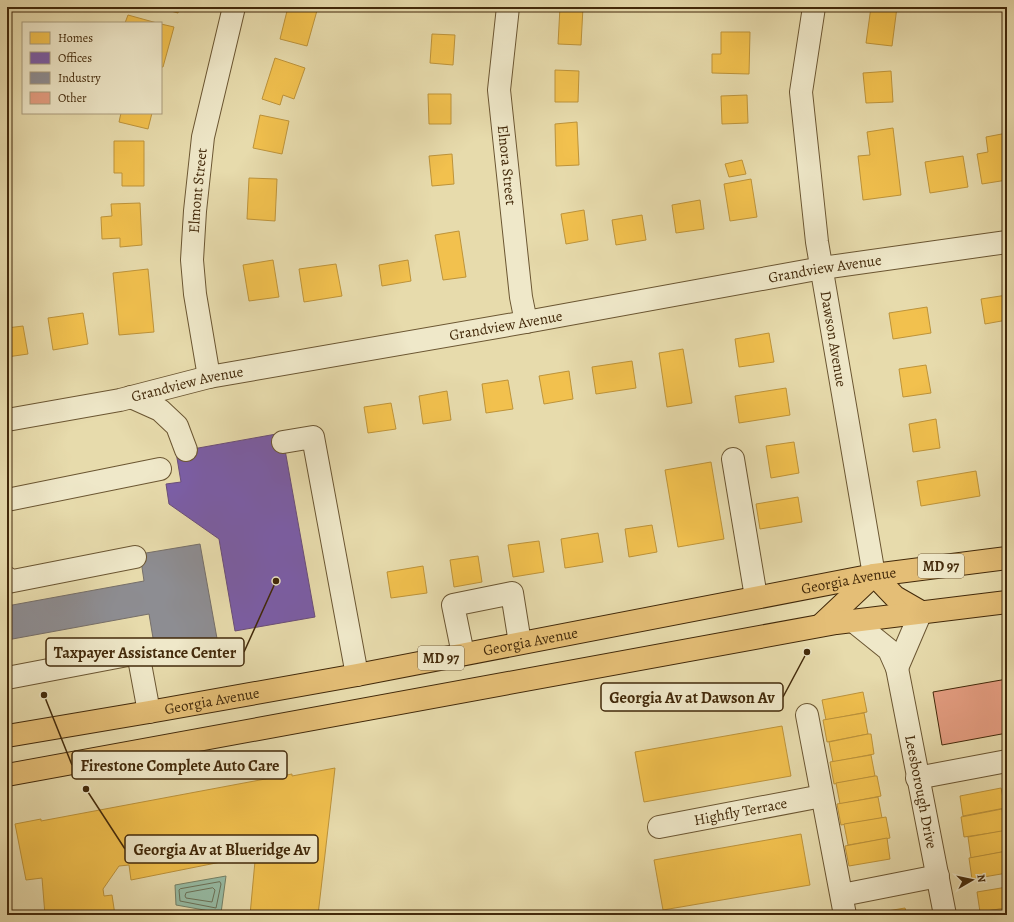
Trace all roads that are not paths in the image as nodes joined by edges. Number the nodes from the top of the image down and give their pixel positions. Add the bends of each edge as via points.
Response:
1 (234, 7) edge
2 (508, 7) edge
3 (814, 7) edge
4 (1007, 242) edge
5 (822, 268) junction
6 (526, 322) junction
7 (209, 377) junction
8 (131, 397) junction
9 (7, 420) edge
10 (283, 442) dead end
11 (186, 450) dead end
12 (733, 459) dead end
13 (160, 469) dead end
14 (7, 500) edge
15 (135, 557) dead end
16 (1007, 558) edge
17 (874, 575) junction
18 (7, 581) edge
19 (756, 597) junction
20 (1007, 602) edge
21 (921, 612) junction
22 (853, 621) junction
23 (822, 625) junction
24 (520, 643) junction
25 (462, 654) junction
26 (897, 668) junction
27 (357, 675) junction
28 (7, 678) edge
29 (149, 712) junction
30 (807, 715) dead end
31 (7, 736) edge
32 (1007, 761) edge
33 (7, 775) edge
34 (918, 778) junction
35 (822, 796) junction
36 (659, 827) dead end
37 (938, 876) junction
38 (844, 905) edge
39 (945, 915) edge

1 - 7 street, Elmont Street via 203,137 195,211 192,260
2 - 6 street, Elnora Street via 499,90 521,297
3 - 5 street, Dawson Avenue via 801,92
4 - 5 street, Grandview Avenue
5 - 6 street, Grandview Avenue
5 - 17 street, Dawson Avenue
6 - 7 street, Grandview Avenue
7 - 8 street, Grandview Avenue
8 - 9 street, Grandview Avenue
8 - 11 street via 160,410 176,426
10 - 27 street via 314,437
12 - 19 street
13 - 14 street
15 - 18 street
16 - 17 main road, Georgia Avenue / MD 97
17 - 19 main road, Georgia Avenue / MD 97
17 - 21 main road via 895,597
17 - 23 main road
19 - 24 main road, Georgia Avenue / MD 97
20 - 21 main road, MD 97
21 - 22 main road, MD 97
21 - 26 street
22 - 23 main road, MD 97
22 - 26 street, Leesborough Drive via 889,650
23 - 33 main road, MD 97
24 - 25 main road, Georgia Avenue / MD 97
24 - 25 street via 512,593 453,605
25 - 27 main road, Georgia Avenue / MD 97
26 - 34 street, Leesborough Drive
27 - 29 main road, Georgia Avenue / MD 97
28 - 29 street via 138,653
29 - 31 main road, Georgia Avenue / MD 97
30 - 35 street
32 - 34 street
34 - 37 street, Leesborough Drive
35 - 36 street, Highfly Terrace
35 - 38 street
37 - 38 street
37 - 39 street, Leesborough Drive

